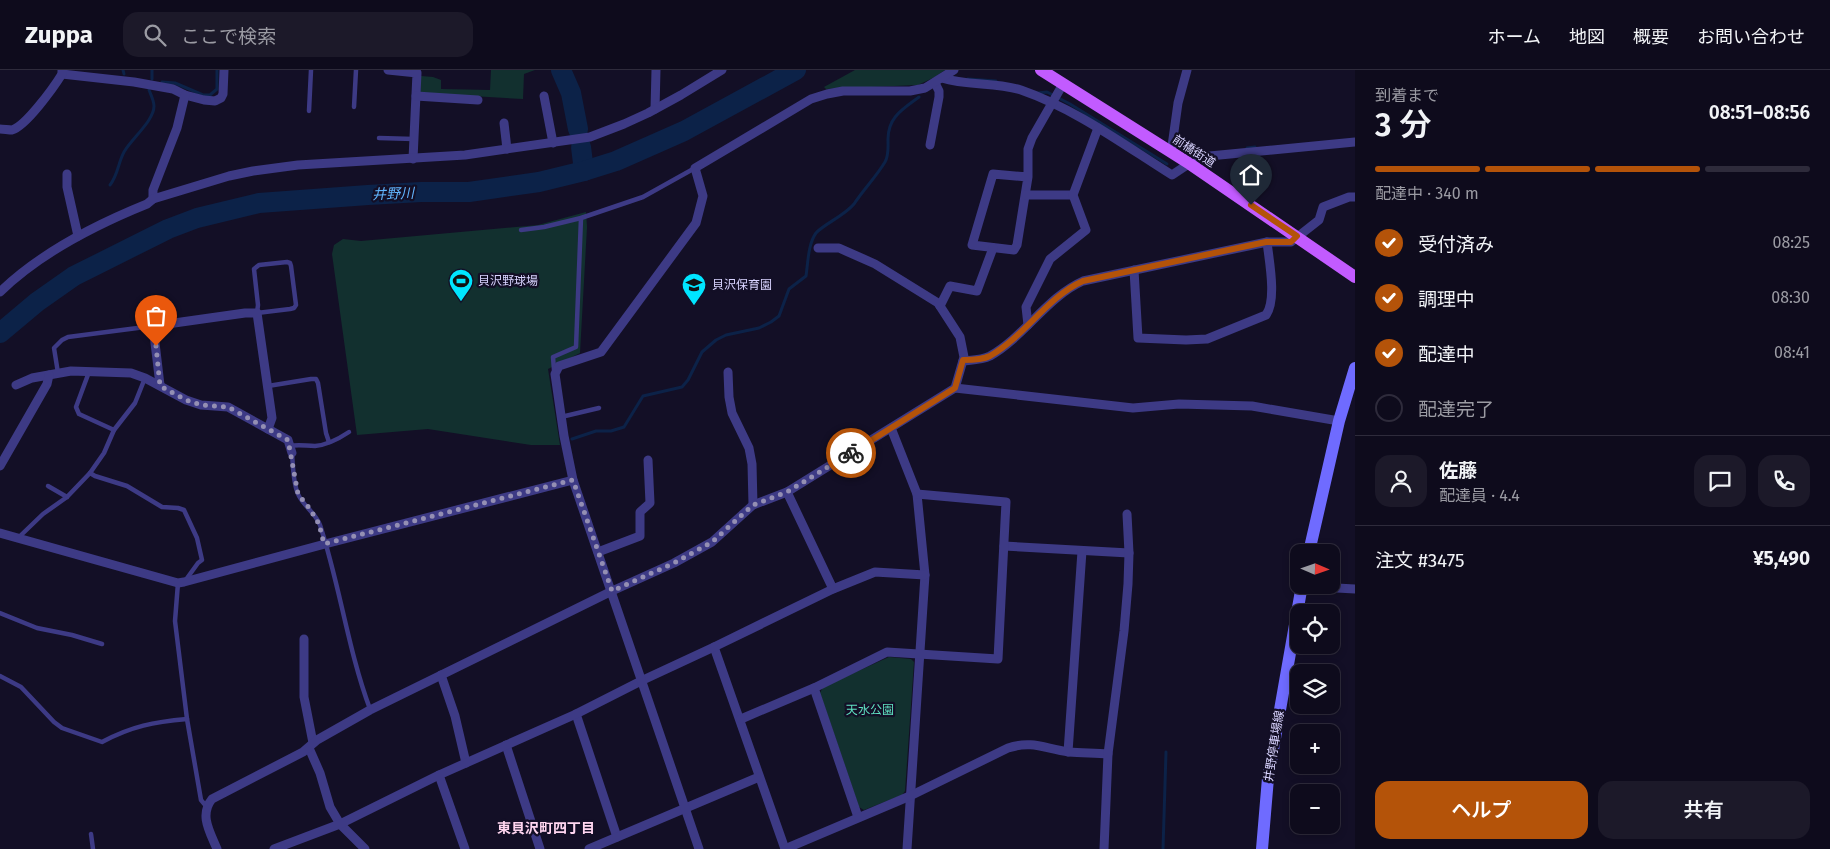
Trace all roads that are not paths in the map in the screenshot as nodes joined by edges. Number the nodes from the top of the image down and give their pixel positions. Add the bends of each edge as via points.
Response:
1 (224, 70) edge
2 (311, 70) edge
3 (356, 70) edge
4 (388, 70) edge
5 (656, 70) edge
6 (722, 70) edge
7 (954, 70) edge
8 (1041, 70) edge
9 (1187, 70) edge
10 (417, 71) edge
11 (62, 72) edge
12 (938, 80) junction
13 (1063, 84) junction
14 (185, 95) junction
15 (416, 96) junction
16 (544, 96) dead end
17 (478, 100) dead end
18 (1052, 103) junction
19 (354, 107) dead end
20 (655, 109) junction
21 (309, 111) dead end
22 (504, 123) dead end
23 (1098, 128) junction
24 (0, 129) edge
25 (379, 138) dead end
26 (414, 139) junction
27 (1355, 142) edge
28 (554, 143) junction
29 (930, 145) dead end
30 (506, 150) junction
31 (1171, 153) junction
32 (413, 159) junction
33 (1190, 164) junction
34 (695, 168) junction
35 (67, 174) dead end
36 (1028, 177) junction
37 (1026, 195) junction
38 (1073, 195) junction
39 (1355, 197) edge
40 (153, 199) junction
41 (581, 218) junction
42 (521, 230) dead end
43 (78, 236) junction
44 (1297, 236) junction
45 (1266, 242) junction
46 (818, 248) dead end
47 (993, 248) junction
48 (1134, 270) junction
49 (1355, 277) edge
50 (0, 292) edge
51 (940, 306) junction
52 (257, 313) junction
53 (1028, 325) junction
54 (153, 326) junction
55 (963, 360) junction
56 (1355, 368) edge
57 (89, 372) junction
58 (728, 372) dead end
59 (53, 374) junction
60 (555, 374) junction
61 (146, 378) junction
62 (16, 385) dead end
63 (160, 386) junction
64 (268, 386) junction
65 (955, 388) junction
66 (599, 408) dead end
67 (562, 417) junction
68 (1339, 422) junction
69 (891, 428) junction
70 (268, 429) junction
71 (114, 430) junction
72 (349, 432) dead end
73 (329, 442) junction
74 (291, 449) junction
75 (648, 460) dead end
76 (0, 466) edge
77 (90, 473) junction
78 (573, 480) junction
79 (48, 486) dead end
80 (787, 492) junction
81 (917, 494) junction
82 (67, 497) junction
83 (753, 505) junction
84 (1127, 514) dead end
85 (0, 533) edge
86 (18, 538) junction
87 (324, 544) junction
88 (1311, 544) edge
89 (1004, 546) junction
90 (1082, 551) junction
91 (598, 552) junction
92 (1129, 553) junction
93 (925, 574) junction
94 (181, 583) junction
95 (1340, 588) edge
96 (833, 589) junction
97 (1355, 589) edge
98 (612, 591) junction
99 (1300, 594) edge
100 (0, 613) edge
101 (304, 639) dead end
102 (102, 644) dead end
103 (714, 647) junction
104 (920, 654) junction
105 (441, 675) junction
106 (0, 676) edge
107 (642, 680) junction
108 (814, 688) junction
109 (370, 710) junction
110 (576, 714) junction
111 (187, 719) junction
112 (741, 719) junction
113 (311, 745) junction
114 (506, 745) junction
115 (1068, 752) junction
116 (1108, 754) junction
117 (466, 763) junction
118 (439, 775) junction
119 (759, 777) junction
120 (910, 796) junction
121 (206, 806) junction
122 (685, 808) junction
123 (858, 817) junction
124 (340, 824) junction
125 (91, 834) dead end
126 (617, 837) junction
127 (93, 849) edge
128 (217, 849) edge
129 (274, 849) edge
130 (365, 849) edge
131 (465, 849) edge
132 (540, 849) edge
133 (589, 849) edge
134 (699, 849) edge
135 (785, 849) edge
136 (907, 849) edge
137 (1104, 849) edge
138 (1262, 849) edge

1 - 14 street via 221,98 215,101
2 - 21 lane
3 - 19 lane
4 - 10 street
5 - 20 street
6 - 20 street
7 - 12 street
8 - 13 main road, 前橋街道
9 - 31 street via 1178,103
10 - 15 street
11 - 14 street via 173,89
11 - 24 street via 48,94 20,125 12,130
12 - 18 street via 1012,88
12 - 29 street via 939,97
12 - 34 street via 925,88 910,91 827,94 811,100
13 - 18 street
13 - 31 main road, 前橋街道
14 - 40 street via 177,128 153,190
15 - 17 street
15 - 26 street
16 - 28 street
18 - 23 street
18 - 36 street via 1032,138
20 - 28 street via 605,132
22 - 30 street
23 - 33 street via 1172,175
23 - 38 street
25 - 26 lane
26 - 32 street
27 - 33 street via 1199,157
28 - 30 street
30 - 32 street
31 - 33 main road, 前橋街道
32 - 40 street via 298,165 253,171
33 - 44 main road, 前橋街道
34 - 41 lane via 643,197
34 - 60 street via 703,196 696,223 601,352 559,366
35 - 43 street
36 - 37 street
36 - 47 street via 994,174 972,245
37 - 38 street
37 - 47 street via 1014,250
38 - 53 street via 1086,230 1050,259 1026,307
39 - 44 street via 1323,207 1319,220
40 - 43 street
41 - 42 lane
41 - 60 lane via 576,347 553,357
43 - 50 street via 38,261
44 - 45 street via 1291,242
44 - 49 main road, 前橋街道
45 - 48 street
45 - 48 street via 1271,309 1207,339 1138,338
46 - 51 street via 839,248 875,264
47 - 51 street via 977,291 950,286
48 - 53 street via 1068,287
51 - 55 street via 960,337
52 - 52 lane via 294,308 296,300 290,263 254,269
52 - 54 street
52 - 64 street
53 - 55 street via 989,357
54 - 59 lane via 68,337 54,348
54 - 63 street
55 - 65 street
56 - 68 main road
57 - 59 street
57 - 61 street via 131,373
57 - 71 lane via 77,411
58 - 83 street via 732,413 749,448
59 - 62 street
59 - 76 street
60 - 67 street
61 - 63 street
61 - 71 lane via 135,403
63 - 70 street via 201,405 228,407
64 - 70 street via 272,418
64 - 73 lane via 316,379
65 - 68 street via 1133,408 1179,404 1252,406
65 - 69 street
66 - 67 lane
67 - 78 street
68 - 88 main road
69 - 80 street
69 - 81 street
70 - 74 street via 288,440
71 - 77 lane
72 - 73 lane
73 - 74 lane via 316,446 300,444
74 - 87 lane via 298,494 319,524
75 - 91 street via 650,503 640,512 640,536
77 - 82 lane
77 - 94 lane via 127,486 162,507 184,510 197,538 202,560
78 - 87 street
78 - 91 street
79 - 82 lane
80 - 83 street
80 - 96 street
81 - 89 street via 1006,502
81 - 93 street
82 - 86 lane
83 - 98 street via 712,542
84 - 92 street
85 - 86 street
86 - 94 street
87 - 94 street
87 - 109 lane
89 - 90 street
89 - 104 street via 998,659
90 - 92 street
90 - 115 street
91 - 98 street
92 - 116 street via 1124,631
93 - 96 street via 875,572
93 - 104 street
94 - 111 lane via 175,621
95 - 97 street
96 - 103 street
98 - 105 street
98 - 107 street
99 - 138 main road, 井野停車場線 via 1268,778
100 - 102 lane via 37,628
101 - 113 street via 304,697
103 - 107 street
103 - 112 street
104 - 108 street via 886,652
104 - 120 street
105 - 109 street
105 - 117 street
106 - 111 lane via 21,687 62,728 102,742 152,722
107 - 110 street
107 - 122 street
108 - 112 street
108 - 123 street
109 - 113 street
110 - 114 street
110 - 126 street
111 - 121 lane via 201,800
112 - 119 street
113 - 121 street via 212,799
113 - 124 street via 330,807
114 - 117 street
114 - 132 street
115 - 116 street
115 - 120 street via 1018,744
116 - 137 street
117 - 118 street
118 - 124 street
118 - 131 street
119 - 122 street
119 - 135 street
120 - 123 street
120 - 136 street
121 - 128 street via 208,829
122 - 126 street
122 - 134 street
123 - 135 street
124 - 129 street
124 - 130 street
125 - 127 lane
126 - 133 street

